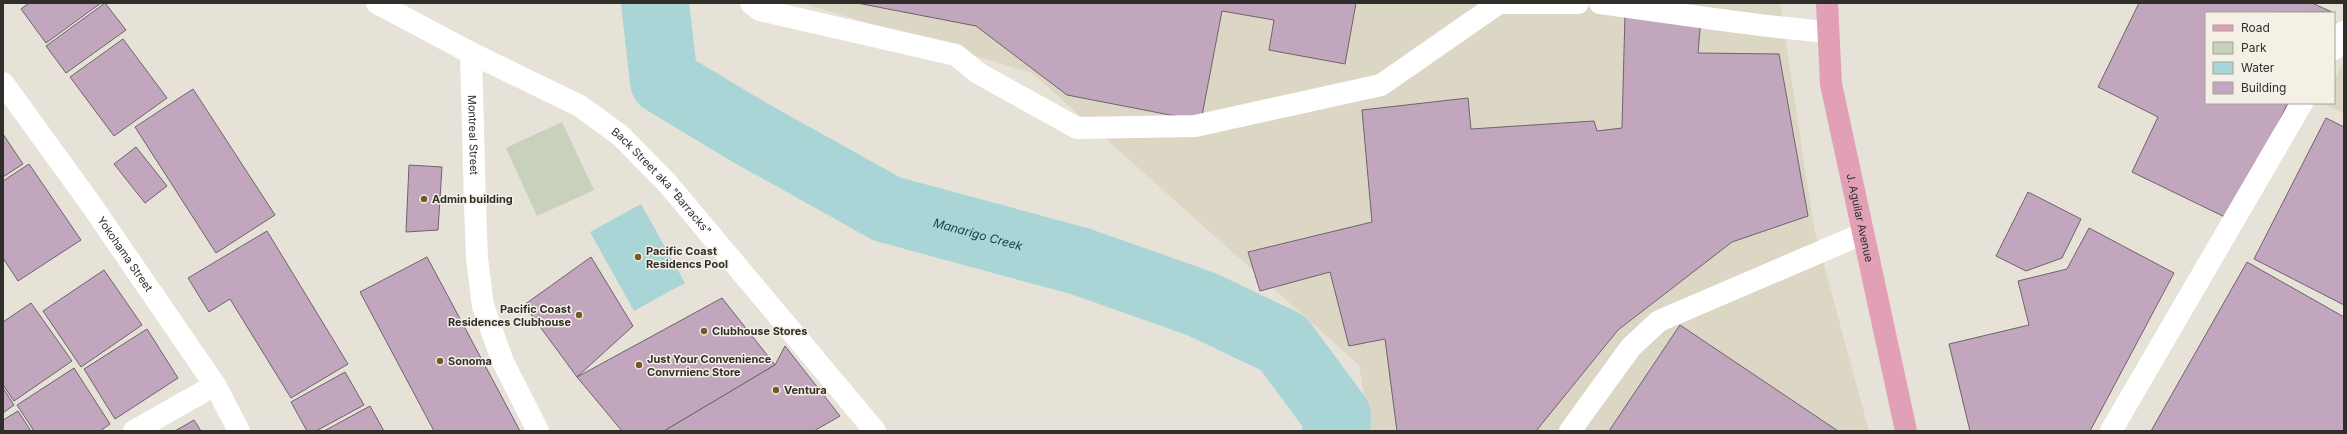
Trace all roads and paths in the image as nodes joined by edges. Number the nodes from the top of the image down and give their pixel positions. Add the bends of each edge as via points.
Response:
1 (377, 3) edge
2 (751, 3) edge
3 (1578, 3) edge
4 (1600, 3) edge
5 (1827, 3) edge
6 (1828, 32) junction
7 (2344, 32) edge
8 (2335, 47) edge
9 (471, 53) junction
10 (3, 83) edge
11 (2301, 104) edge
12 (1862, 234) junction
13 (215, 385) junction
14 (134, 431) edge
15 (239, 431) edge
16 (538, 431) edge
17 (875, 431) edge
18 (1570, 431) edge
19 (1906, 431) edge
20 (2111, 431) edge

1 - 9 street
2 - 3 street via 760,10 956,55 978,74 1077,128 1195,126 1382,85 1499,3
4 - 6 street via 1710,17 1769,28
5 - 6 main road, J. Aguilar Avenue
6 - 12 main road, J. Aguilar Avenue via 1831,84
7 - 8 street
9 - 16 street, Montreal Street via 477,258 483,306 503,362
9 - 17 street, Back Street aka "Barracks" via 580,106 621,136 668,184
10 - 13 street, Yokohama Street via 90,202
11 - 20 street
12 - 18 street via 1659,321 1631,347
12 - 19 main road, J. Aguilar Avenue
13 - 14 street
13 - 15 street, Yokohama Street

